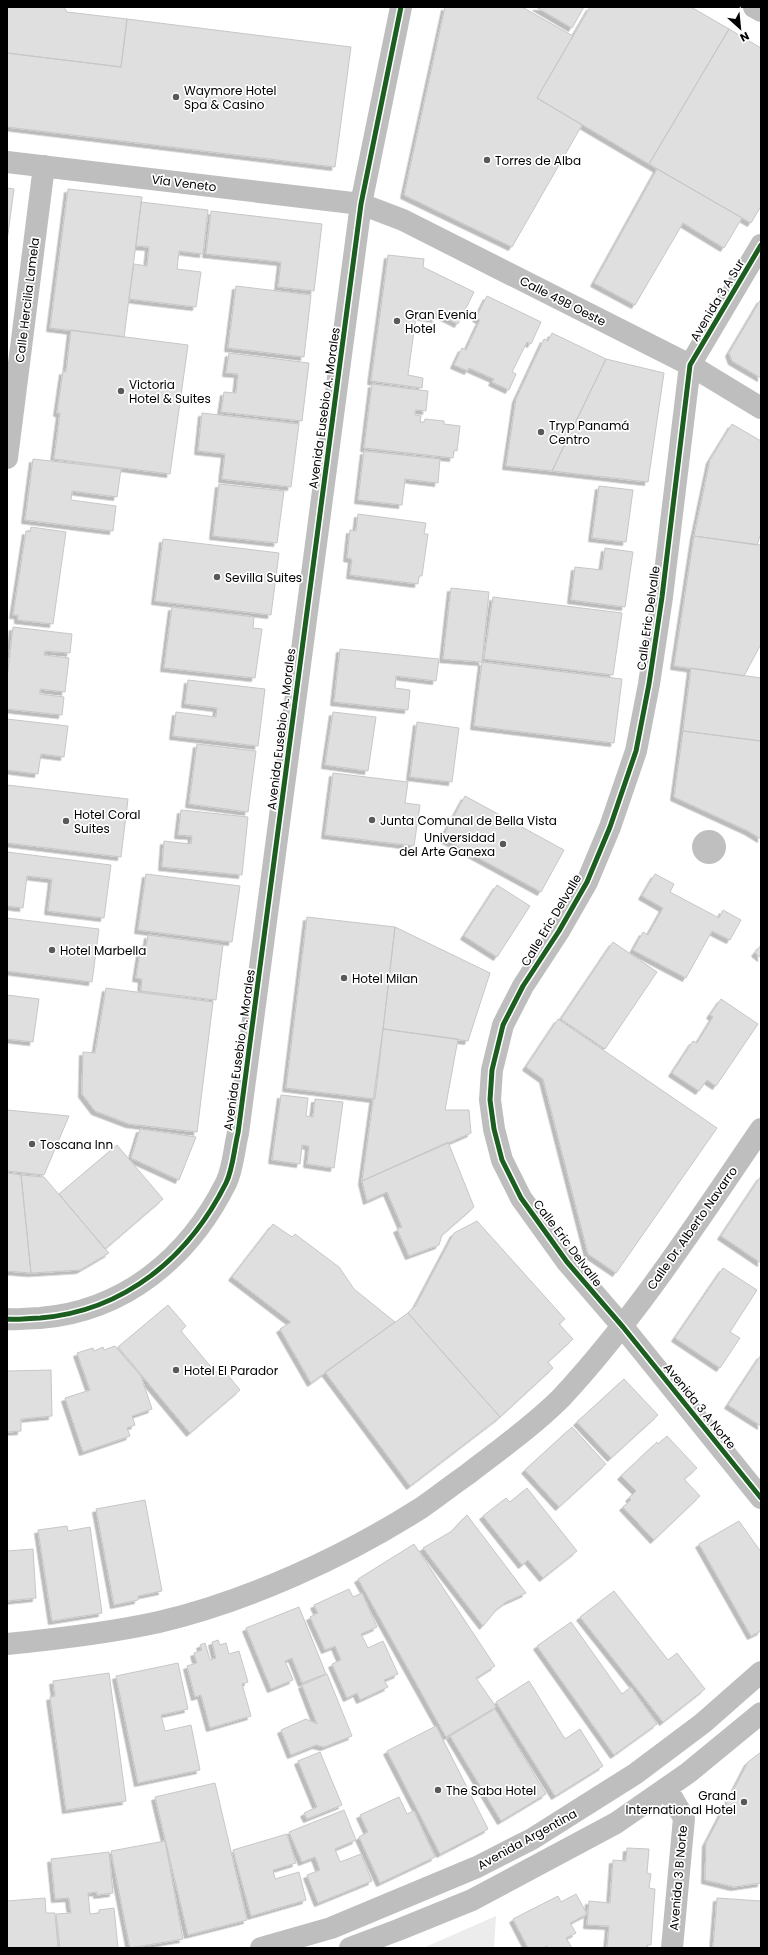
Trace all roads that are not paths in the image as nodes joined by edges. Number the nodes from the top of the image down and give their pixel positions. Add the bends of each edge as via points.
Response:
1 (401, 7) edge
2 (754, 7) edge
3 (761, 11) edge
4 (7, 162) edge
5 (44, 166) junction
6 (361, 204) junction
7 (761, 245) edge
8 (690, 365) junction
9 (761, 408) edge
10 (7, 458) edge
11 (761, 1129) edge
12 (7, 1319) edge
13 (623, 1327) junction
14 (761, 1498) edge
15 (7, 1644) edge
16 (761, 1672) edge
17 (761, 1713) edge
18 (670, 1748) junction
19 (688, 1773) junction
20 (667, 1789) junction
21 (261, 1948) edge
22 (350, 1948) edge
23 (672, 1948) edge

1 - 6 street, Avenida Eusebio A. Morales
2 - 3 street
4 - 5 street, Vía Veneto
5 - 6 street, Vía Veneto
5 - 10 street, Calle Hercilia Lamela
6 - 8 street, Calle 49B Oeste via 403,220
6 - 12 street, Avenida Eusebio A. Morales via 238,1133 226,1182 202,1226 168,1262 134,1288 100,1306 56,1316
7 - 8 street, Avenida 3 A Sur
8 - 9 street, Calle 49B Oeste
8 - 13 street, Calle Eric Delvalle via 662,597 636,751 610,827 587,882 559,932 523,986 503,1025 492,1070 490,1100 494,1129 502,1160 514,1187 567,1262
11 - 13 street, Calle Dr. Alberto Navarro
13 - 14 street, Avenida 3 A Norte
13 - 15 street, Calle Dr. Alberto Navarro via 559,1400 502,1448 422,1507 350,1549 267,1587 160,1622 85,1636
16 - 18 street, Avenida Argentina
17 - 19 street
18 - 19 street
18 - 21 street, Avenida Argentina via 591,1803 532,1839 477,1867 331,1928
19 - 20 street
20 - 22 street via 616,1823 472,1900
20 - 23 street, Avenida 3 B Norte via 684,1818

